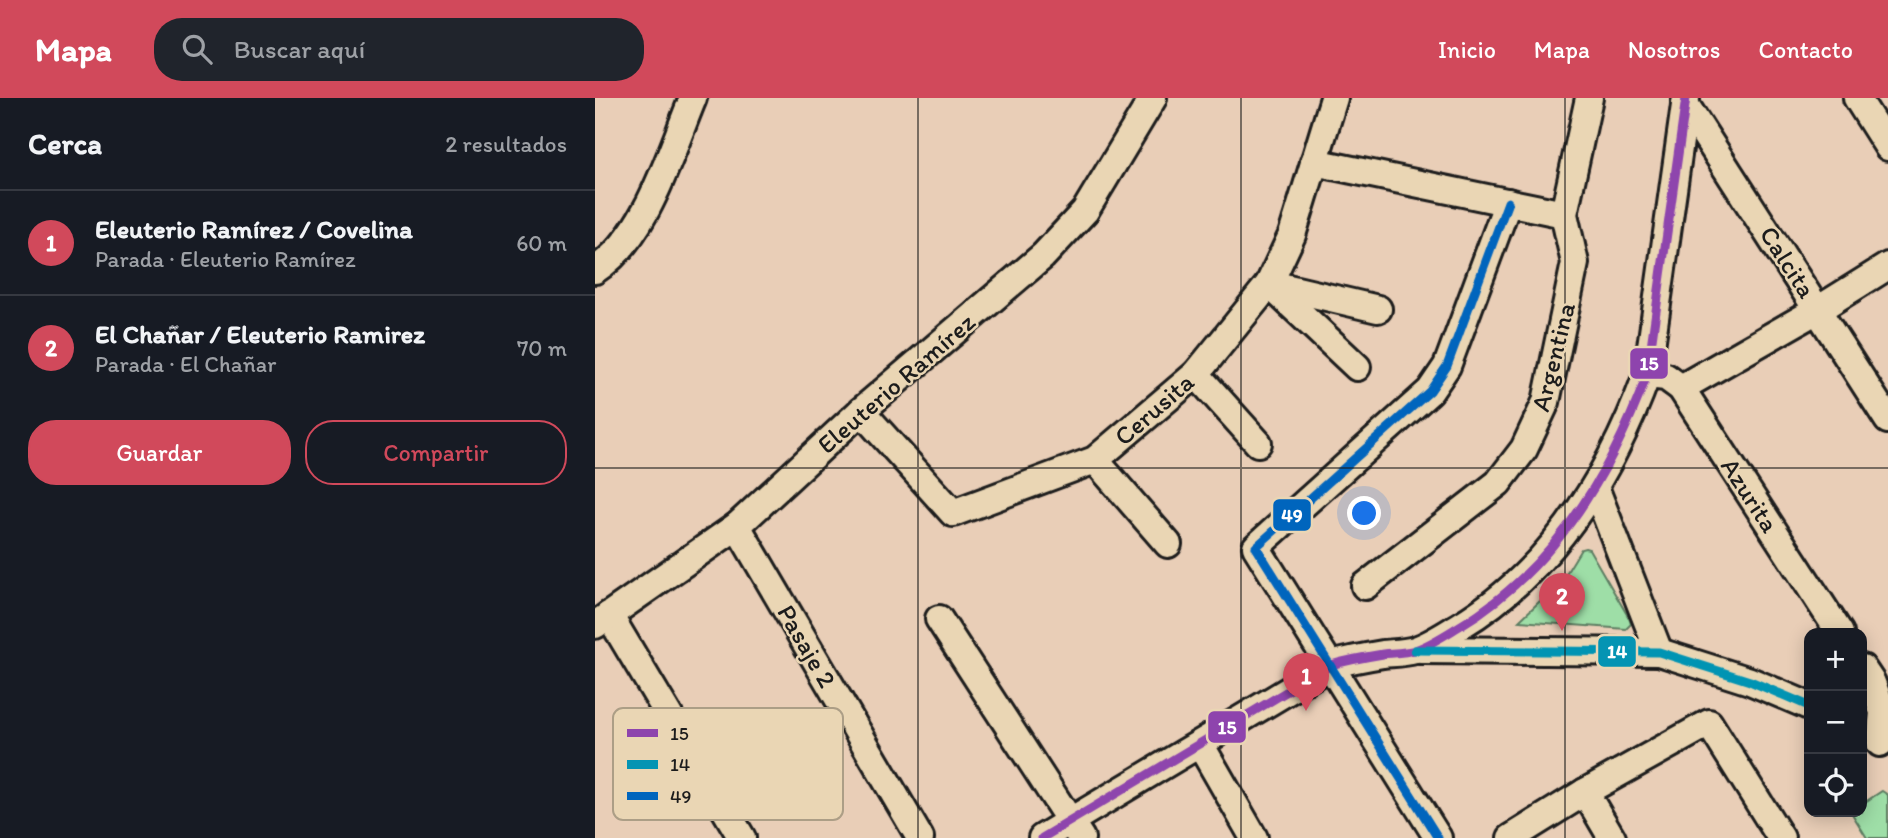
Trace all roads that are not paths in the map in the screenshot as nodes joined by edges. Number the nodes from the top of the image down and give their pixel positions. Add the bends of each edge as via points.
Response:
1 (693, 98) edge
2 (1153, 98) edge
3 (1334, 98) edge
4 (1589, 98) edge
5 (1857, 98) edge
6 (1685, 101) edge
7 (1888, 147) edge
8 (1314, 162) junction
9 (1508, 202) junction
10 (1564, 214) junction
11 (1888, 266) edge
12 (595, 270) edge
13 (1269, 284) junction
14 (1378, 309) dead end
15 (1819, 309) junction
16 (1357, 367) dead end
17 (1196, 374) junction
18 (1647, 375) junction
19 (1681, 388) junction
20 (860, 411) junction
21 (1888, 420) edge
22 (1258, 443) dead end
23 (1095, 460) junction
24 (1595, 487) junction
25 (737, 526) junction
26 (1168, 544) dead end
27 (1365, 586) dead end
28 (939, 619) dead end
29 (602, 620) edge
30 (1837, 628) edge
31 (1415, 650) junction
32 (1659, 652) junction
33 (1331, 665) junction
34 (1867, 676) edge
35 (1804, 704) edge
36 (658, 708) edge
37 (1877, 742) edge
38 (1200, 744) junction
39 (1585, 792) junction
40 (730, 820) edge
41 (1076, 829) edge
42 (1779, 837) edge
43 (741, 838) edge
44 (919, 838) edge
45 (1042, 838) edge
46 (1254, 838) edge
47 (1439, 838) edge
48 (1511, 838) edge
49 (1612, 838) edge

1 - 12 street via 643,219
2 - 20 street, Eleuterio Ramírez via 1085,211 1042,256
3 - 8 street, Cerusita
4 - 10 street, Argentina
5 - 7 street
6 - 15 street, Calcita
6 - 18 street
8 - 9 street
8 - 13 street, Cerusita via 1292,235
9 - 10 street
9 - 33 street via 1447,366 1430,391 1256,547
10 - 27 street, Argentina via 1575,263 1546,402 1524,450 1498,483
11 - 15 street
13 - 14 street
13 - 16 street
13 - 17 street, Cerusita
15 - 19 street
15 - 21 street, Calcita
17 - 22 street
17 - 23 street, Cerusita
18 - 19 street via 1666,377
18 - 24 street
19 - 30 street, Azurita
20 - 23 street, Cerusita via 953,513
20 - 25 street, Eleuterio Ramírez
23 - 26 street
24 - 31 street via 1561,537 1519,582 1469,620
24 - 32 street
25 - 29 street, Eleuterio Ramírez
25 - 44 street, Pasaje 2
28 - 41 street
29 - 36 street
31 - 32 street
31 - 33 street
32 - 35 street
33 - 38 street
33 - 47 street
34 - 37 street via 1884,712
38 - 41 street
38 - 46 street
39 - 42 street via 1709,723
39 - 48 street
39 - 49 street
40 - 43 street
41 - 45 street

